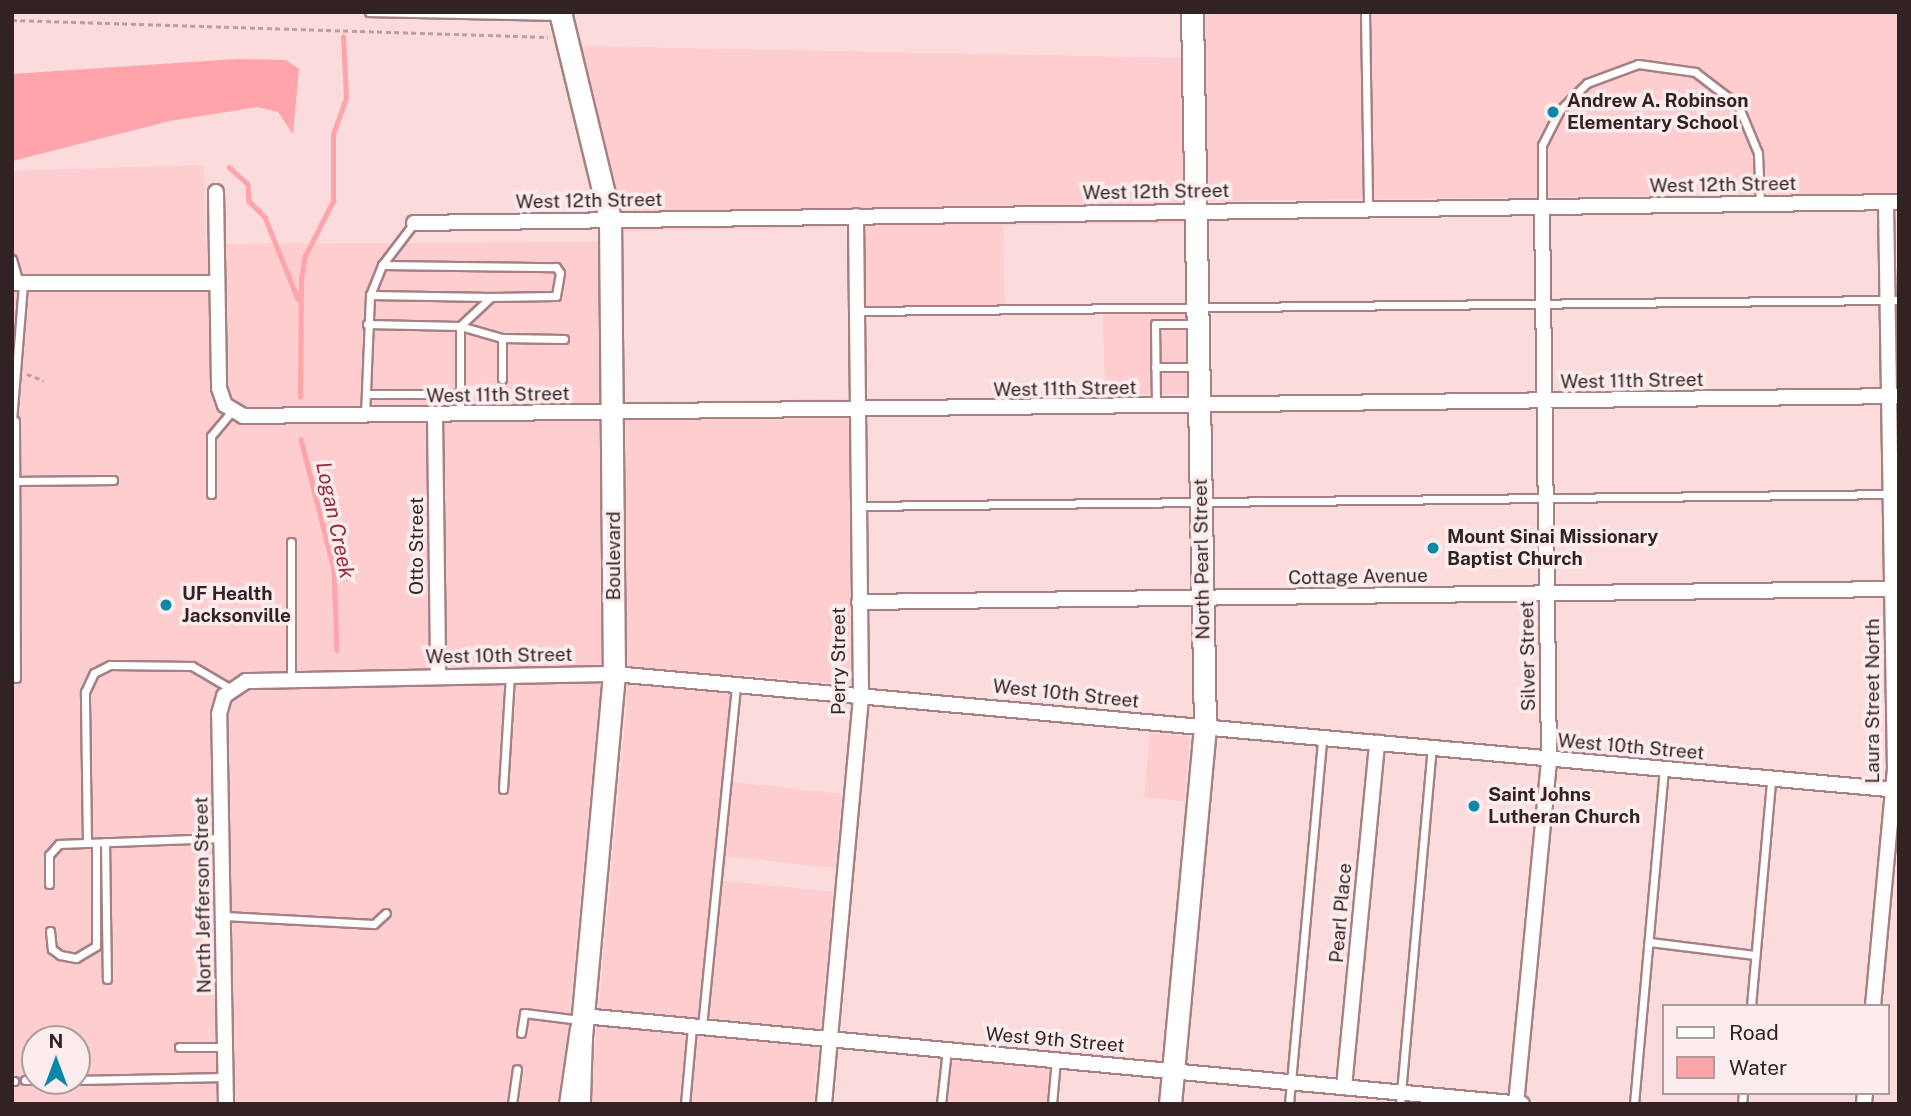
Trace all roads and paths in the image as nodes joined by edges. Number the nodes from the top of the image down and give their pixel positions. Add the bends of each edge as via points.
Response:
1 (369, 12) edge
2 (1192, 12) edge
3 (1365, 12) edge
4 (561, 14) edge
5 (12, 20) edge
6 (564, 37) junction
7 (216, 192) dead end
8 (1892, 202) edge
9 (1760, 204) junction
10 (1542, 207) junction
11 (1368, 209) junction
12 (1198, 211) junction
13 (856, 216) junction
14 (610, 219) junction
15 (414, 223) joint
16 (12, 259) edge
17 (382, 264) junction
18 (18, 283) edge
19 (217, 283) junction
20 (370, 295) junction
21 (491, 297) junction
22 (1893, 300) edge
23 (1543, 304) junction
24 (858, 311) junction
25 (1200, 316) junction
26 (367, 324) junction
27 (460, 326) junction
28 (502, 338) junction
29 (564, 339) dead end
30 (1155, 367) junction
31 (1200, 367) junction
32 (16, 370) junction
33 (502, 379) dead end
34 (44, 381) dead end
35 (366, 394) junction
36 (459, 394) junction
37 (1894, 396) edge
38 (1545, 401) junction
39 (1200, 406) junction
40 (1156, 407) junction
41 (232, 411) junction
42 (858, 411) junction
43 (612, 412) junction
44 (460, 414) junction
45 (435, 415) junction
46 (365, 417) junction
47 (14, 421) edge
48 (113, 480) dead end
49 (15, 481) junction
50 (211, 494) dead end
51 (1895, 494) edge
52 (1546, 498) junction
53 (1202, 504) junction
54 (858, 506) junction
55 (291, 542) dead end
56 (1896, 589) edge
57 (1547, 594) junction
58 (1203, 600) junction
59 (859, 602) junction
60 (614, 674) junction
61 (510, 675) junction
62 (438, 676) junction
63 (16, 678) dead end
64 (291, 678) junction
65 (736, 685) junction
66 (231, 689) junction
67 (1896, 693) edge
68 (861, 695) junction
69 (1205, 728) junction
70 (1322, 737) junction
71 (1377, 743) junction
72 (1432, 748) junction
73 (1549, 759) junction
74 (1664, 770) junction
75 (1771, 780) junction
76 (503, 789) dead end
77 (1896, 790) edge
78 (220, 838) junction
79 (105, 842) junction
80 (87, 843) junction
81 (96, 843) junction
82 (49, 884) dead end
83 (386, 913) dead end
84 (224, 916) junction
85 (50, 931) dead end
86 (1649, 942) junction
87 (1755, 955) junction
88 (107, 979) dead end
89 (1751, 1004) edge
90 (1873, 1004) edge
91 (581, 1018) junction
92 (697, 1027) junction
93 (522, 1033) dead end
94 (830, 1039) junction
95 (179, 1047) dead end
96 (225, 1047) junction
97 (947, 1049) junction
98 (1056, 1059) junction
99 (517, 1069) dead end
100 (1173, 1070) junction
101 (226, 1077) junction
102 (91, 1080) edge
103 (1291, 1082) junction
104 (1344, 1087) junction
105 (1400, 1098) edge
106 (1516, 1103) edge
107 (226, 1104) edge
108 (512, 1104) edge
109 (564, 1104) edge
110 (575, 1104) edge
111 (586, 1104) edge
112 (685, 1104) edge
113 (824, 1104) edge
114 (941, 1104) edge
115 (1052, 1104) edge
116 (1170, 1104) edge
117 (1289, 1104) edge
118 (1522, 1104) edge
119 (1634, 1104) edge

1 - 4 lane
2 - 12 main road, North Pearl Street
3 - 11 lane
4 - 6 main road, Boulevard
5 - 6 path
6 - 14 main road, Boulevard
7 - 19 street
8 - 9 street, West 12th Street
8 - 22 street, Laura Street North
9 - 10 street, West 12th Street
9 - 10 lane via 1758,153 1738,105 1715,83 1670,64 1638,64 1587,83 1551,124 1541,163
10 - 11 street, West 12th Street
10 - 23 street, Silver Street
11 - 12 street, West 12th Street
12 - 13 street, West 12th Street
12 - 25 main road, North Pearl Street
13 - 14 street, West 12th Street
13 - 24 street, Perry Street
14 - 15 street, West 12th Street
14 - 43 main road, Boulevard
15 - 17 lane
16 - 18 lane
17 - 20 lane
17 - 21 lane via 556,267 560,272 556,296
18 - 19 street
18 - 32 lane
19 - 41 street via 219,388
20 - 21 lane
20 - 26 lane
21 - 27 lane
22 - 23 lane
22 - 37 street, Laura Street North
23 - 25 lane
23 - 38 street, Silver Street
24 - 25 lane
24 - 42 street, Perry Street
25 - 30 lane via 1155,324
25 - 31 main road, North Pearl Street
26 - 27 lane
26 - 35 lane
27 - 28 lane
27 - 36 lane
28 - 29 lane
28 - 33 lane
30 - 31 lane
30 - 40 lane
31 - 39 main road, North Pearl Street
32 - 34 path
32 - 47 lane
35 - 36 lane
35 - 46 lane
36 - 44 lane
37 - 38 street, West 11th Street
37 - 51 street, Laura Street North
38 - 39 street, West 11th Street
38 - 52 street, Silver Street
39 - 40 street, West 11th Street
39 - 53 main road, North Pearl Street
40 - 42 street, West 11th Street
41 - 46 street, West 11th Street via 256,417
41 - 50 lane via 211,436
42 - 43 street, West 11th Street
42 - 54 street, Perry Street
43 - 44 street, West 11th Street
43 - 60 main road, Boulevard
44 - 45 street, West 11th Street
45 - 46 street, West 11th Street
45 - 62 street, Otto Street
47 - 49 lane
48 - 49 lane
49 - 63 lane
51 - 52 lane
51 - 56 street, Laura Street North
52 - 53 lane
52 - 57 street, Silver Street
53 - 54 lane
53 - 58 main road, North Pearl Street
54 - 59 street, Perry Street
55 - 64 lane
56 - 57 street, Cottage Avenue
56 - 67 street, Laura Street North
57 - 58 street, Cottage Avenue
57 - 73 street, Silver Street
58 - 59 street, Cottage Avenue
58 - 69 main road, North Pearl Street
59 - 68 street, Perry Street
60 - 61 street, West 10th Street
60 - 65 street, West 10th Street
60 - 91 main road, Boulevard
61 - 62 street, West 10th Street
61 - 76 lane
62 - 64 street, West 10th Street
64 - 66 street, West 10th Street via 246,681
65 - 68 street, West 10th Street
65 - 92 lane
66 - 78 street, North Jefferson Street via 219,714
66 - 80 lane via 192,666 110,665 94,673 85,692
67 - 77 street, Laura Street North
68 - 69 street, West 10th Street
68 - 94 street, Perry Street
69 - 70 street, West 10th Street
69 - 100 main road, North Pearl Street
70 - 71 street, West 10th Street
70 - 103 lane
71 - 72 street, West 10th Street
71 - 104 street, Pearl Place
72 - 73 street, West 10th Street
72 - 105 lane
73 - 74 street, West 10th Street
73 - 106 street, Silver Street
74 - 75 street, West 10th Street
74 - 86 lane
75 - 77 street, West 10th Street
75 - 87 lane
77 - 90 street, Laura Street North
78 - 79 lane
78 - 84 street, North Jefferson Street
79 - 81 lane
79 - 88 lane
80 - 81 lane
80 - 82 lane via 59,844 49,855
81 - 85 lane via 96,946 89,955 61,956 52,949
83 - 84 lane via 374,924
84 - 96 street, North Jefferson Street
86 - 87 lane
86 - 119 lane
87 - 89 lane
91 - 92 street, West 9th Street
91 - 93 lane via 524,1013
91 - 109 lane via 569,1037
91 - 110 main road, Boulevard
91 - 111 lane via 591,1041
92 - 94 street, West 9th Street
92 - 112 lane
94 - 97 street, West 9th Street
94 - 113 street, Perry Street
95 - 96 lane
96 - 101 street, North Jefferson Street
97 - 98 street, West 9th Street
97 - 114 lane
98 - 100 street, West 9th Street
98 - 115 lane
99 - 108 lane
100 - 103 street, West 9th Street
100 - 116 main road, North Pearl Street
101 - 102 lane
101 - 107 street, North Jefferson Street
103 - 104 street, West 9th Street
103 - 117 lane
104 - 105 street, West 9th Street
105 - 106 street, West 9th Street
106 - 118 street, West 9th Street

